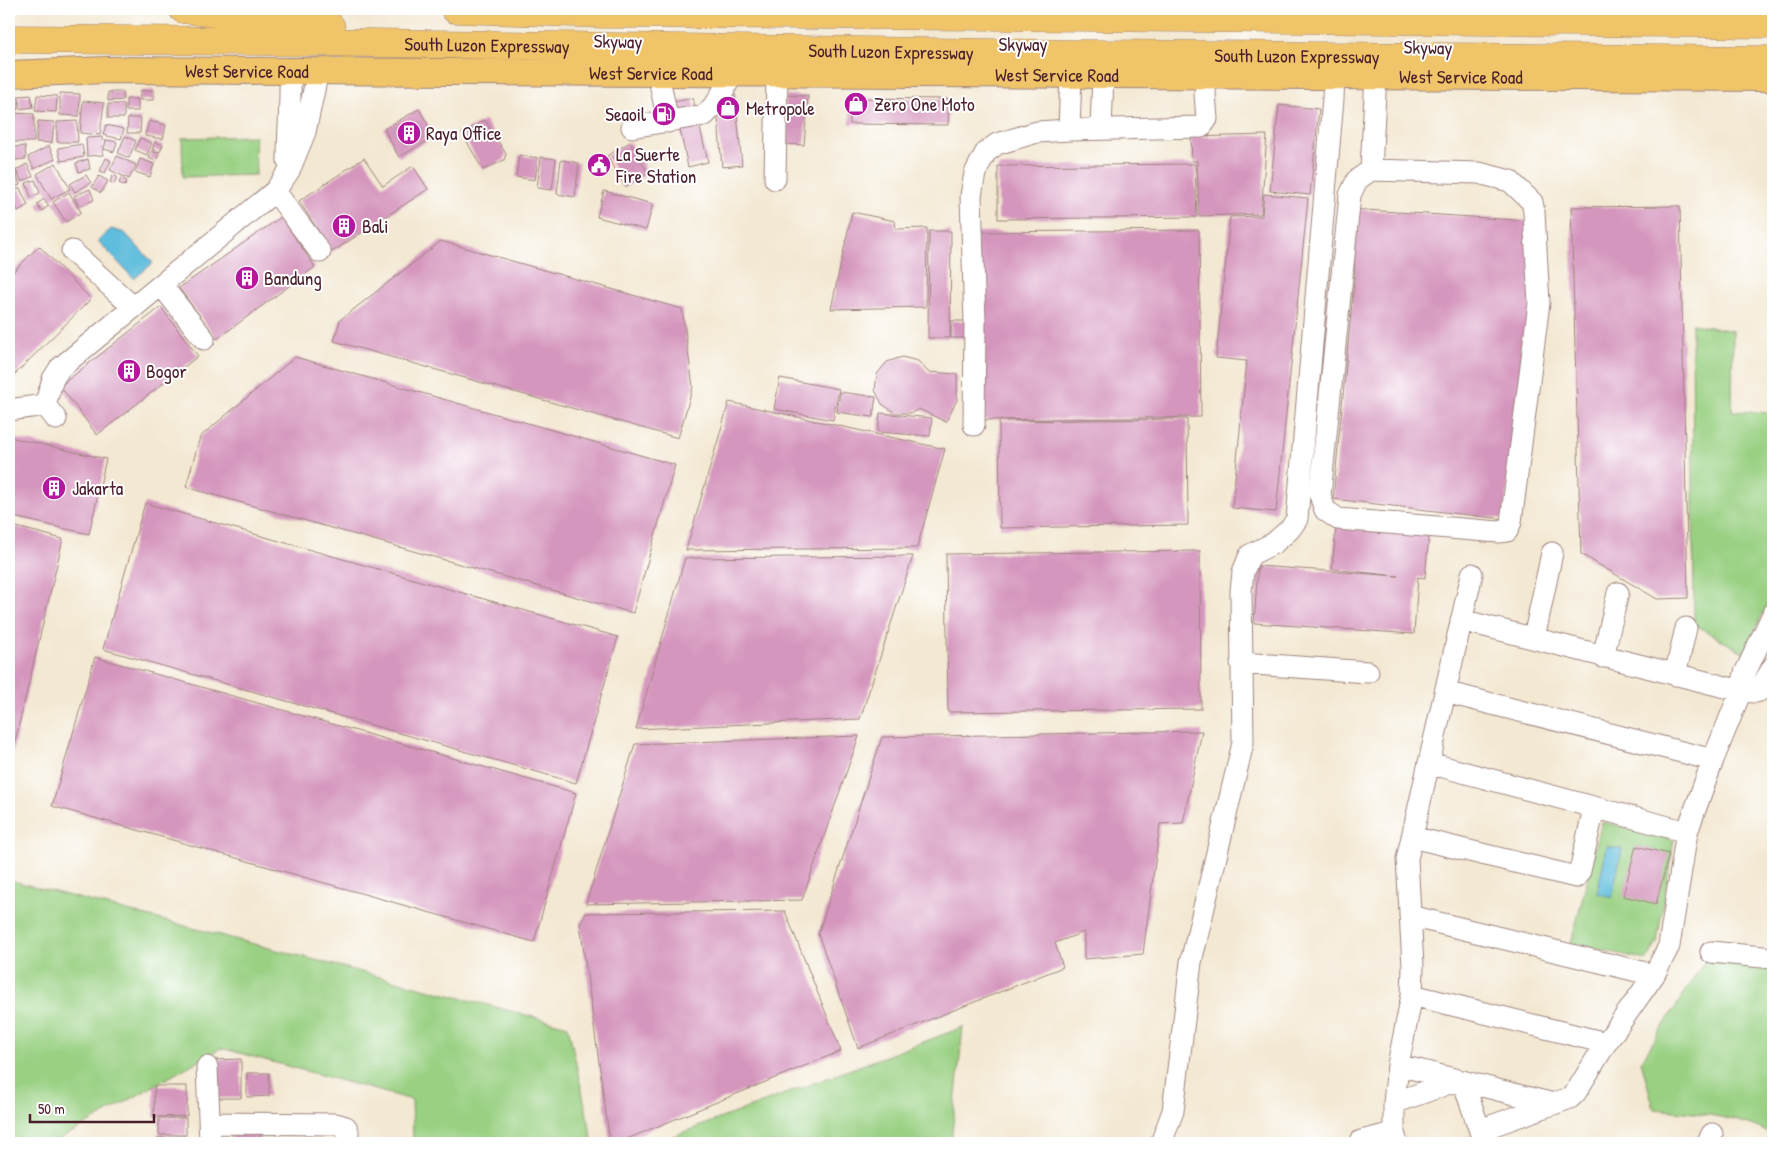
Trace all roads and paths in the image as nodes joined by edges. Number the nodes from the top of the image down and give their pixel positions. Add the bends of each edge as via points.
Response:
1 (183, 9) edge
2 (455, 9) edge
3 (540, 9) edge
4 (1773, 18) edge
5 (1773, 24) edge
6 (9, 39) edge
7 (1773, 50) edge
8 (1773, 60) edge
9 (290, 70) junction
10 (318, 71) junction
11 (658, 73) junction
12 (733, 73) junction
13 (777, 73) junction
14 (9, 74) edge
15 (1071, 74) junction
16 (1103, 75) junction
17 (1206, 75) junction
18 (1334, 75) junction
19 (1376, 76) junction
20 (1773, 78) edge
21 (668, 122) junction
22 (632, 127) dead end
23 (1101, 129) junction
24 (1069, 130) junction
25 (1371, 170) junction
26 (289, 171) junction
27 (775, 179) dead end
28 (275, 191) junction
29 (72, 251) dead end
30 (320, 252) dead end
31 (162, 286) junction
32 (134, 307) junction
33 (204, 339) dead end
34 (9, 410) edge
35 (974, 425) dead end
36 (1552, 553) dead end
37 (1472, 574) dead end
38 (1618, 593) dead end
39 (1461, 620) junction
40 (1772, 621) edge
41 (1686, 628) dead end
42 (1534, 638) junction
43 (1603, 657) junction
44 (1241, 663) junction
45 (1773, 667) edge
46 (1368, 672) dead end
47 (1675, 675) junction
48 (1741, 691) junction
49 (1445, 692) junction
50 (1713, 760) junction
51 (1428, 764) junction
52 (1594, 808) junction
53 (1686, 832) junction
54 (1412, 836) junction
55 (1410, 916) junction
56 (1712, 952) dead end
57 (1773, 958) edge
58 (1654, 975) junction
59 (1412, 995) junction
60 (1606, 1043) junction
61 (1398, 1065) junction
62 (207, 1067) dead end
63 (1460, 1081) junction
64 (1394, 1103) junction
65 (1554, 1104) junction
66 (210, 1133) edge
67 (1483, 1137) edge
68 (1396, 1138) edge
69 (1361, 1141) dead end
70 (348, 1143) edge
71 (1161, 1143) edge

1 - 7 highway, Skyway via 339,28 599,41
2 - 5 highway, Skyway via 615,14
3 - 4 highway, South Luzon Expressway
6 - 8 highway, South Luzon Expressway
9 - 10 main road, West Service Road
9 - 14 main road, West Service Road via 107,70
9 - 26 street
10 - 11 main road, West Service Road
10 - 26 street via 305,132
11 - 12 main road, West Service Road
11 - 21 street
12 - 13 main road, West Service Road
12 - 21 street via 717,102 705,115
13 - 15 main road, West Service Road
13 - 27 street
15 - 16 main road, West Service Road
15 - 24 street
16 - 17 main road, West Service Road
16 - 23 street
17 - 18 main road, West Service Road
17 - 23 street via 1207,119 1201,127
18 - 19 main road, West Service Road
18 - 44 street via 1297,519 1274,543 1250,555 1242,572
19 - 20 main road, West Service Road
19 - 25 street
21 - 22 street
23 - 24 street
24 - 35 street via 1037,132 997,144 986,152 975,173 971,196
25 - 25 street via 1479,173 1510,181 1532,202 1539,303 1511,522 1507,531 1338,519 1325,510 1320,495 1350,195 1356,180
26 - 28 street
28 - 30 street
28 - 31 street
29 - 32 street
31 - 32 street
31 - 33 street
32 - 34 street via 60,368 53,379 50,412
36 - 42 street
37 - 39 street
38 - 43 street
39 - 42 street
39 - 49 street
40 - 48 street via 1745,673
41 - 47 street
42 - 43 street
43 - 47 street
44 - 46 street
44 - 71 street via 1242,743 1190,962 1173,1111
45 - 48 street via 1759,691
47 - 48 street
48 - 50 street
49 - 50 street
49 - 51 street
50 - 53 street
51 - 52 street
51 - 54 street
52 - 53 street
52 - 54 street via 1576,877
53 - 58 street via 1669,946
54 - 55 street via 1407,859
55 - 58 street
55 - 59 street via 1414,966
56 - 57 street
58 - 60 street
59 - 60 street
59 - 61 street
60 - 65 street via 1576,1092
61 - 63 street
61 - 64 street
62 - 66 street
63 - 64 street
63 - 65 street
63 - 67 street
64 - 68 street
65 - 67 street
66 - 70 street via 336,1124 346,1127
68 - 69 street

